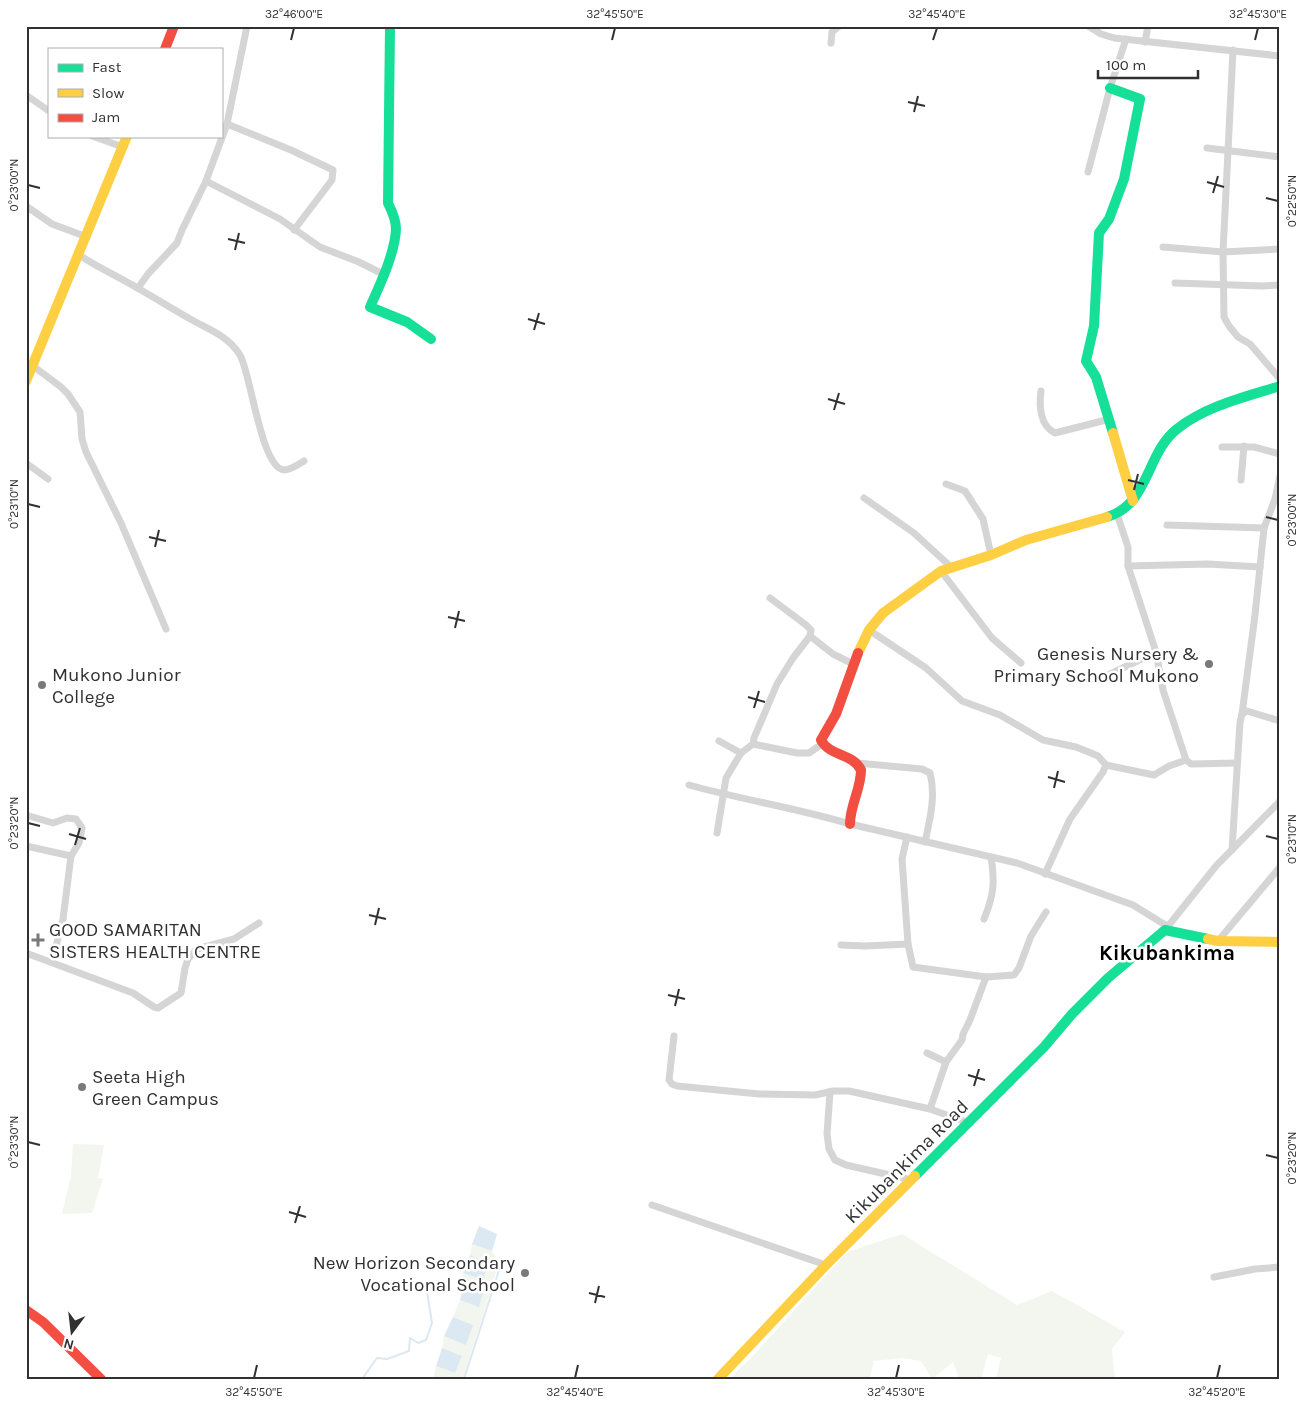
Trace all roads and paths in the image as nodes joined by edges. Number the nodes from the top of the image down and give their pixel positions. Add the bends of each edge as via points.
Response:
1 (174, 26) edge
2 (247, 26) edge
3 (390, 26) edge
4 (839, 26) edge
5 (1088, 26) edge
6 (1148, 26) edge
7 (1126, 39) junction
8 (1146, 42) junction
9 (831, 43) dead end
10 (165, 48) edge
11 (1233, 50) junction
12 (1280, 56) edge
13 (1110, 88) junction
14 (26, 95) edge
15 (48, 110) edge
16 (226, 124) junction
17 (222, 135) edge
18 (98, 138) edge
19 (126, 138) edge
20 (221, 138) edge
21 (123, 147) junction
22 (1207, 148) dead end
23 (1228, 151) junction
24 (1280, 157) edge
25 (1088, 172) dead end
26 (206, 181) junction
27 (26, 206) edge
28 (294, 230) junction
29 (87, 237) junction
30 (1163, 247) dead end
31 (1280, 249) edge
32 (1223, 252) junction
33 (79, 255) junction
34 (382, 274) junction
35 (1175, 283) dead end
36 (1280, 284) edge
37 (1224, 285) junction
38 (138, 288) junction
39 (431, 339) dead end
40 (28, 374) edge
41 (1280, 379) edge
42 (1280, 386) edge
43 (1040, 391) dead end
44 (1110, 419) junction
45 (1244, 446) junction
46 (1222, 447) dead end
47 (1280, 454) edge
48 (304, 461) dead end
49 (26, 463) edge
50 (1280, 476) edge
51 (48, 479) dead end
52 (1242, 480) dead end
53 (946, 484) dead end
54 (864, 498) dead end
55 (1133, 501) junction
56 (1117, 514) junction
57 (1167, 525) dead end
58 (1264, 528) junction
59 (991, 555) junction
60 (1128, 566) junction
61 (1260, 566) junction
62 (951, 567) junction
63 (941, 572) junction
64 (770, 598) dead end
65 (166, 630) dead end
66 (869, 630) junction
67 (810, 636) junction
68 (1156, 652) junction
69 (1021, 662) dead end
70 (853, 664) junction
71 (1106, 676) dead end
72 (1242, 714) junction
73 (1280, 721) edge
74 (719, 741) dead end
75 (753, 744) junction
76 (822, 744) junction
77 (741, 753) junction
78 (1186, 760) junction
79 (857, 763) junction
80 (1237, 763) junction
81 (1106, 764) junction
82 (689, 786) dead end
83 (723, 795) junction
84 (1280, 801) edge
85 (27, 818) edge
86 (850, 824) junction
87 (717, 833) dead end
88 (907, 837) junction
89 (926, 842) junction
90 (26, 846) edge
91 (1232, 850) junction
92 (71, 856) junction
93 (991, 857) junction
94 (1280, 867) edge
95 (1046, 874) junction
96 (1046, 912) dead end
97 (984, 919) dead end
98 (259, 923) dead end
99 (1166, 928) junction
100 (1218, 941) junction
101 (1280, 942) edge
102 (908, 944) junction
103 (841, 945) dead end
104 (26, 953) edge
105 (52, 962) junction
106 (986, 977) junction
107 (674, 1036) dead end
108 (927, 1053) dead end
109 (946, 1062) junction
110 (830, 1092) junction
111 (930, 1109) junction
112 (970, 1122) junction
113 (912, 1180) junction
114 (652, 1205) dead end
115 (826, 1265) junction
116 (1280, 1267) edge
117 (1214, 1277) dead end
118 (26, 1310) edge
119 (102, 1379) edge
120 (718, 1379) edge

1 - 10 street
2 - 16 street
3 - 34 street via 388,203 396,228
4 - 9 street via 832,32
5 - 7 street via 1101,34
6 - 8 street
7 - 8 street
7 - 13 street
8 - 11 street
11 - 12 street
11 - 23 street
13 - 25 street
13 - 44 street via 1140,99 1124,179 1098,238 1094,326 1086,361 1096,377
14 - 15 street
16 - 17 street
16 - 28 street via 333,170 332,180
18 - 21 street
19 - 21 street
20 - 26 street
21 - 29 street
22 - 23 street
23 - 24 street
23 - 32 street
26 - 28 street
26 - 38 street via 177,243
27 - 29 street via 52,224
28 - 34 street via 320,247
29 - 33 street
30 - 32 street
31 - 32 street
32 - 37 street
33 - 38 street
33 - 40 street
34 - 39 street via 370,307 407,322
35 - 37 street
36 - 37 street
37 - 41 street via 1224,317 1229,326 1238,337 1255,348
38 - 48 street via 230,342 245,367 270,458 283,470
40 - 65 street via 61,387 80,412 86,452 121,523
42 - 55 street via 1210,409 1176,429 1158,450
43 - 44 street via 1042,419 1056,433
44 - 55 street
45 - 46 street
45 - 47 street
45 - 52 street
49 - 51 street
50 - 58 street
53 - 59 street via 965,491 983,519
54 - 62 street via 914,533
55 - 56 street
56 - 59 street via 1026,540
56 - 60 street via 1128,547
57 - 58 street
58 - 61 street
59 - 62 street
60 - 61 street
60 - 68 street
61 - 72 street
62 - 63 street
63 - 66 street via 884,613
63 - 69 street via 992,638
64 - 67 street via 806,625 811,630
66 - 70 street
66 - 81 street via 926,668 962,701 1000,715 1043,740 1098,756
67 - 70 street via 833,654
67 - 75 street via 777,684
68 - 71 street
68 - 78 street via 1163,690
70 - 76 street
72 - 73 street via 1247,711
72 - 80 street
74 - 77 street
75 - 76 street via 797,753 808,753
75 - 77 street
76 - 79 street via 833,753
77 - 83 street via 726,778
78 - 80 street via 1191,764
78 - 81 street via 1154,775
79 - 86 street via 861,776 850,810
79 - 89 street via 922,769 930,773 934,786 933,806
80 - 91 street
81 - 95 street via 1070,818
82 - 83 street
83 - 86 street
83 - 87 street
84 - 91 street
85 - 92 street via 53,823 67,818 76,820 82,828 82,836
86 - 88 street
88 - 89 street
88 - 102 street via 902,859
89 - 93 street
90 - 92 street
91 - 99 street
92 - 105 street via 65,910
93 - 95 street
93 - 97 street via 992,900
94 - 100 street
95 - 99 street via 1133,905
96 - 106 street via 1031,936 1014,975
98 - 105 street via 234,938 197,949 188,959 181,992 158,1008 133,993
99 - 100 street
99 - 112 street, Kikubankima Road via 1108,978
100 - 101 street
102 - 103 street
102 - 106 street via 913,967
104 - 105 street
106 - 109 street via 962,1040
107 - 110 street via 669,1080 677,1086 759,1094 815,1096
108 - 109 street
109 - 111 street
110 - 111 street via 849,1091
110 - 113 street via 826,1134 828,1149 835,1160
111 - 112 street
112 - 113 street, Kikubankima Road
113 - 115 street, Kikubankima Road
114 - 115 street
115 - 120 street, Kikubankima Road
116 - 117 street via 1255,1268
118 - 119 street

